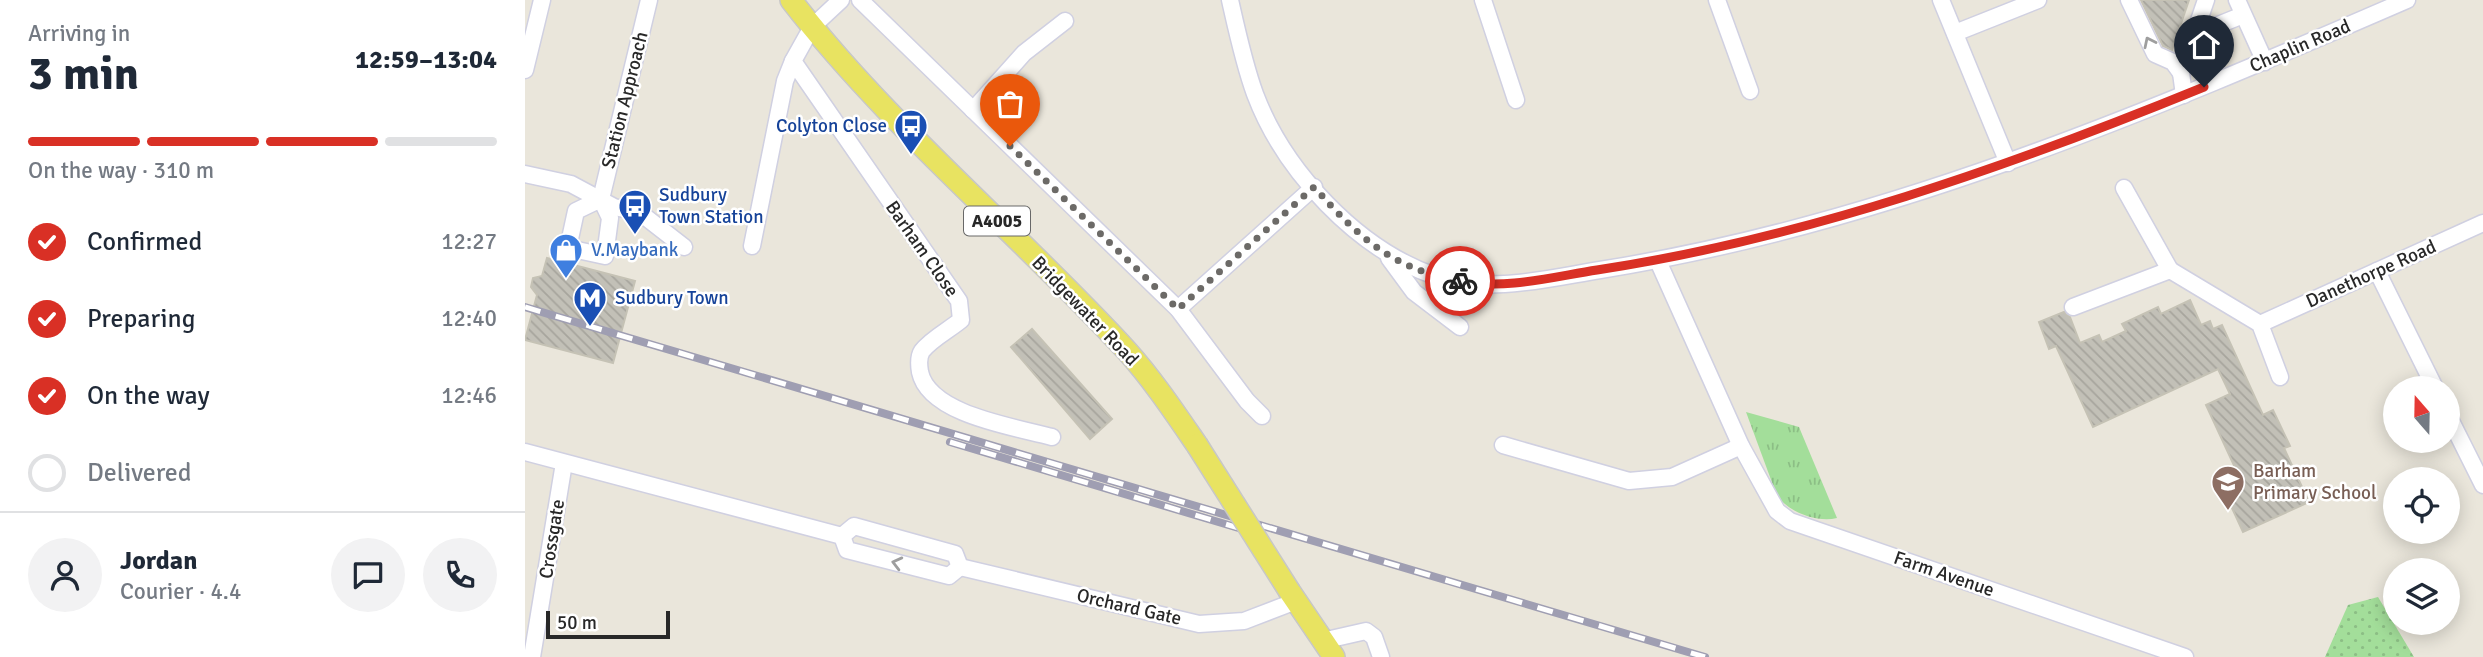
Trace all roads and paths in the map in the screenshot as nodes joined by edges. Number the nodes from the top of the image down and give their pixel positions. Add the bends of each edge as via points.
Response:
1 (543, 0) edge
2 (649, 0) edge
3 (792, 0) edge
4 (841, 0) edge
5 (860, 0) edge
6 (1230, 0) edge
7 (1483, 0) edge
8 (1717, 0) edge
9 (1941, 0) edge
10 (2038, 0) edge
11 (2129, 0) edge
12 (2206, 0) edge
13 (2407, 0) edge
14 (2240, 7) edge
15 (1065, 21) dead end
16 (812, 27) junction
17 (1955, 33) junction
18 (2196, 34) junction
19 (793, 61) junction
20 (2265, 62) junction
21 (525, 70) edge
22 (2181, 73) junction
23 (1750, 91) dead end
24 (2184, 95) junction
25 (1516, 100) dead end
26 (973, 110) junction
27 (2008, 163) junction
28 (525, 174) edge
29 (1314, 187) junction
30 (2124, 188) dead end
31 (600, 199) junction
32 (2483, 223) edge
33 (752, 246) dead end
34 (684, 247) dead end
35 (1388, 256) junction
36 (1658, 261) junction
37 (2170, 270) junction
38 (2377, 271) junction
39 (2073, 307) dead end
40 (1178, 309) junction
41 (2260, 324) junction
42 (1460, 327) dead end
43 (2429, 376) edge
44 (2280, 377) dead end
45 (1262, 416) dead end
46 (1052, 437) dead end
47 (2461, 441) edge
48 (1503, 445) dead end
49 (1741, 446) junction
50 (525, 452) edge
51 (565, 463) junction
52 (2483, 485) edge
53 (842, 536) junction
54 (960, 567) junction
55 (1293, 596) junction
56 (1328, 649) edge
57 (532, 657) edge
58 (1381, 657) edge
59 (2185, 657) edge

1 - 21 street
2 - 31 street, Station Approach
3 - 16 main road, Bridgewater Road / A4005
4 - 16 street
5 - 26 street
6 - 29 street, Chaplin Road via 1255,95 1283,148
7 - 25 street
8 - 23 street
9 - 17 street
10 - 17 street
22 -> 11 street via 2173,62 2155,54
12 - 18 street
13 - 20 street, Chaplin Road
14 - 18 street
14 - 20 street
15 - 26 street via 1024,53
16 - 19 street
16 - 55 main road, Bridgewater Road / A4005, bridge via 940,164 1128,352 1197,445
17 - 27 street
18 - 22 street
19 - 33 street
19 - 46 street, Barham Close via 959,301 961,320 922,351 922,380 952,408
20 - 24 street, Chaplin Road
22 - 24 street
24 - 27 street, Chaplin Road
26 - 40 street
27 - 36 street, Chaplin Road via 1846,216
28 - 31 street via 571,184
29 - 35 street, Chaplin Road via 1356,233
29 - 40 street
30 - 37 street
31 - 34 street via 639,212
32 - 38 street, Danethorpe Road
35 - 36 street, Chaplin Road via 1437,277 1482,285
35 - 42 street, Chaplin Road via 1414,292
36 - 49 street, Farm Avenue
37 - 39 street
37 - 41 street
38 - 41 street, Danethorpe Road
38 - 43 street
40 - 45 street
41 - 44 street
47 - 52 street
48 - 49 street via 1629,481 1672,477
49 - 59 street, Farm Avenue via 1777,511 1790,521
50 - 51 street, Orchard Gate
51 - 53 street, Orchard Gate
51 - 57 street, Crossgate
53 - 54 street, Orchard Gate via 854,526 954,554
54 -> 53 street, Orchard Gate via 949,576 847,550
54 - 55 street, Orchard Gate via 1199,624 1244,621
55 - 56 main road, Bridgewater Road / A4005
56 - 58 street via 1366,631 1374,637

